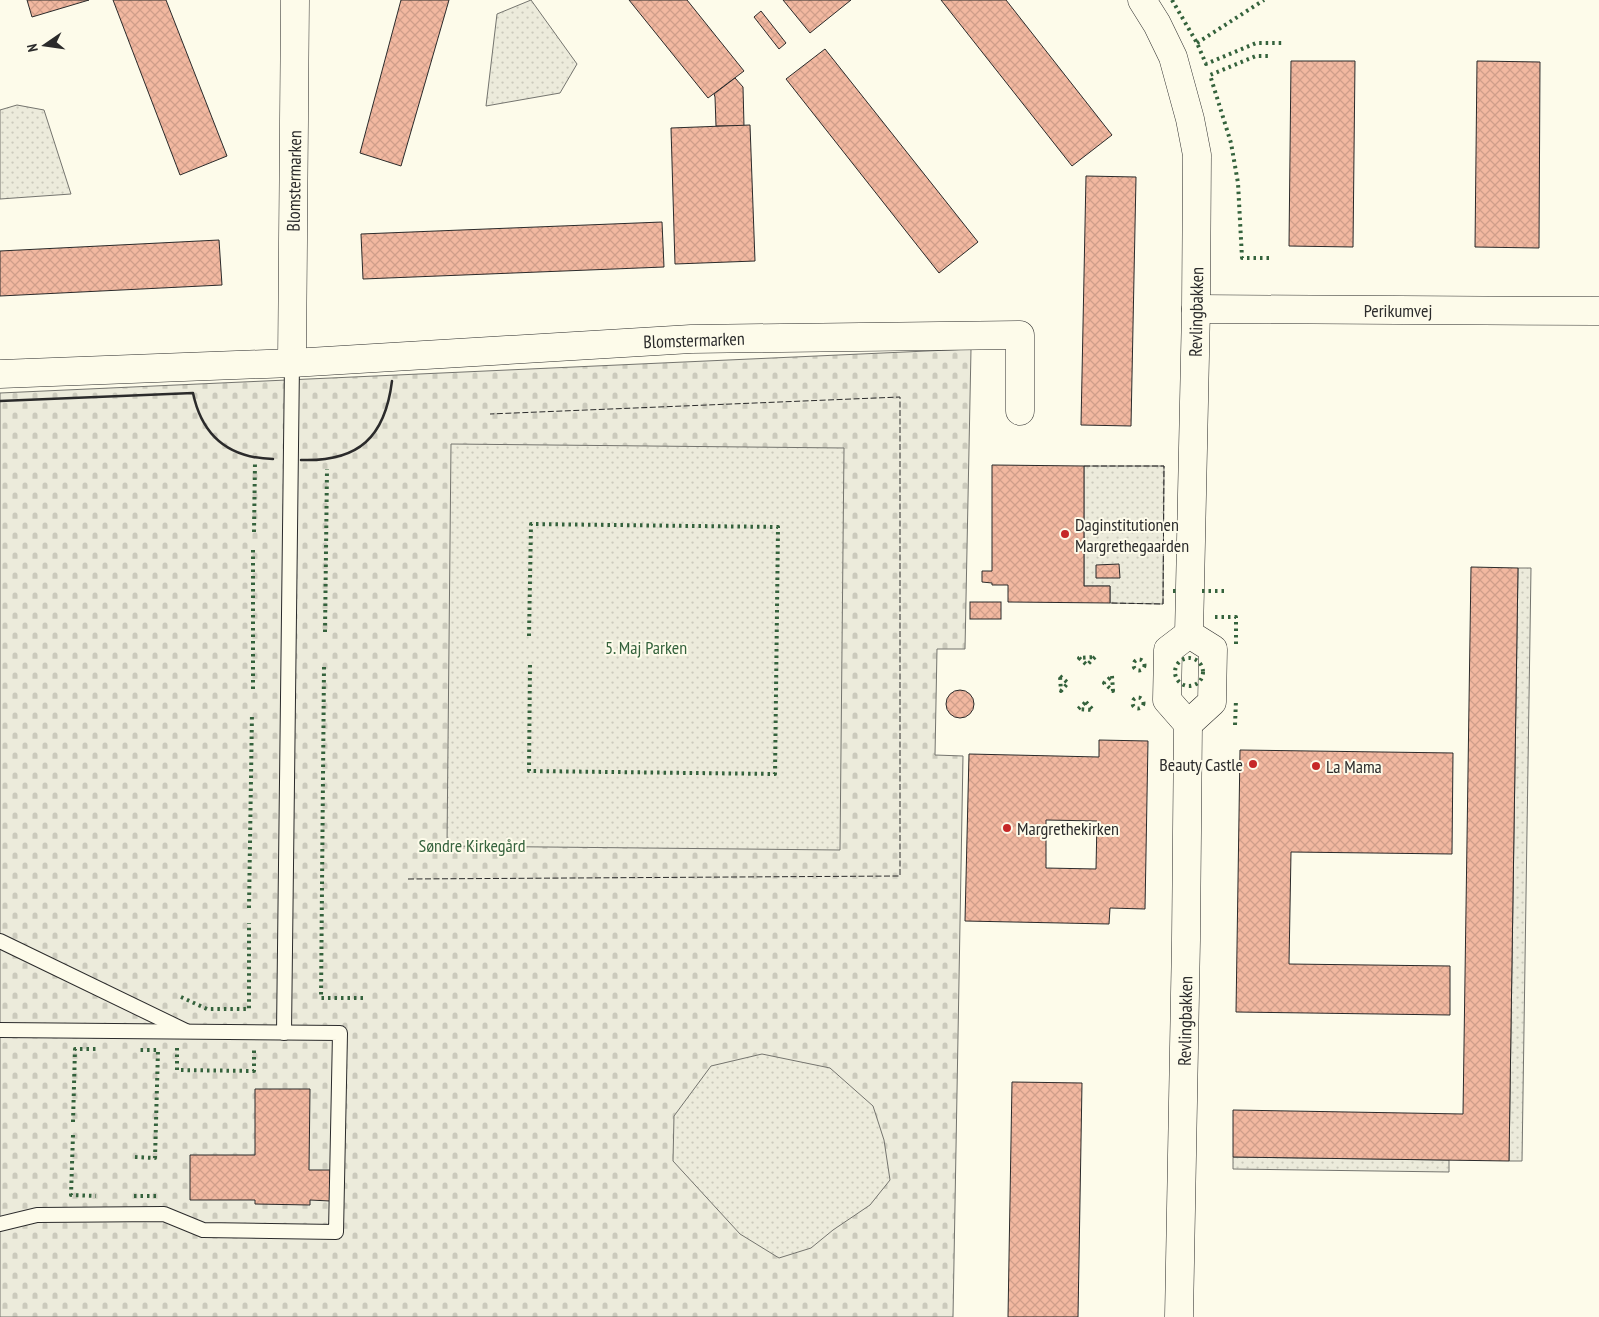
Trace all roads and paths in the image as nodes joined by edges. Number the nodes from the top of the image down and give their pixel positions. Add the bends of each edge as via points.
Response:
1 (296, 0) edge
2 (1142, 0) edge
3 (1196, 309) junction
4 (1599, 311) edge
5 (292, 363) junction
6 (0, 374) edge
7 (1020, 411) dead end
8 (1189, 634) junction
9 (1188, 724) junction
10 (0, 941) edge
11 (154, 1014) junction
12 (0, 1030) edge
13 (121, 1031) junction
14 (188, 1032) junction
15 (284, 1033) junction
16 (0, 1224) edge
17 (1179, 1317) edge

1 - 5 street, Blomstermarken
2 - 3 street, Revlingbakken via 1173,56 1197,155
3 - 4 street, Perikumvej
3 - 8 street, Revlingbakken
5 - 6 street, Blomstermarken
5 - 7 street, Blomstermarken via 691,339 1020,335
5 - 15 lane
8 - 9 street via 1168,650 1168,700
8 - 9 street via 1213,649 1212,702
9 - 17 street, Revlingbakken
10 - 11 lane
11 - 13 lane
11 - 14 lane
12 - 13 lane
13 - 14 lane
14 - 15 lane
15 - 16 lane via 340,1033 336,1232 203,1230 164,1214 37,1215

